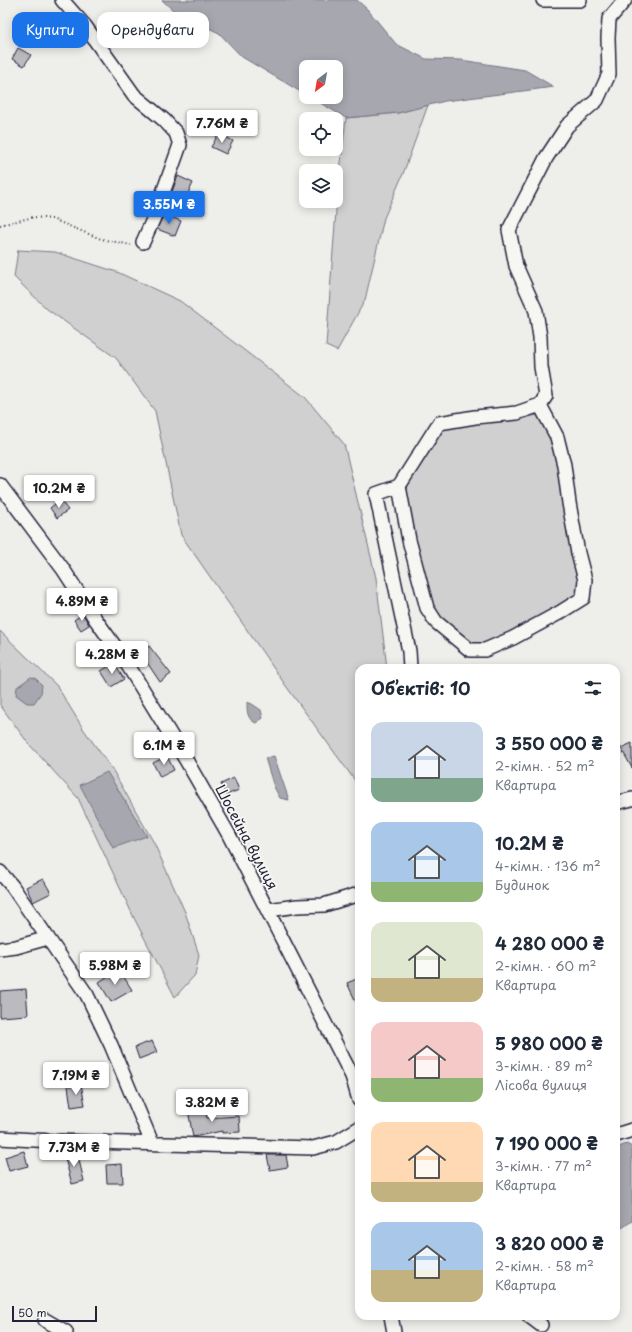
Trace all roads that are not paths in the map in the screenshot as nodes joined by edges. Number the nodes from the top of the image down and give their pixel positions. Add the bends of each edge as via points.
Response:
1 (62, 0) edge
2 (543, 0) edge
3 (580, 0) edge
4 (625, 0) edge
5 (143, 242) road end
6 (540, 405) junction
7 (0, 485) edge
8 (399, 486) junction
9 (410, 664) edge
10 (632, 799) edge
11 (620, 802) edge
12 (0, 872) edge
13 (355, 895) edge
14 (268, 910) junction
15 (48, 938) junction
16 (0, 948) edge
17 (355, 1086) edge
18 (355, 1130) edge
19 (632, 1130) edge
20 (620, 1134) edge
21 (0, 1138) edge
22 (152, 1143) junction
23 (45, 1320) dead end
24 (392, 1320) edge
25 (534, 1320) edge
26 (541, 1325) dead end
27 (66, 1332) edge
28 (394, 1332) edge

1 - 5 street via 85,26 134,96 176,133 180,145
2 - 3 street
4 - 6 street via 609,19 609,74 597,100 566,126 546,158 509,230 516,266 536,310 546,396
6 - 8 street via 517,413 475,416 439,423
6 - 8 street via 556,437 564,465 585,580 584,598 559,613 485,650 470,650 436,622 427,608 409,540
7 - 14 street, Шосейна вулиця via 63,569 124,660 186,760
8 - 9 street via 376,494 395,579
10 - 11 street
12 - 15 street
13 - 14 street via 324,905
14 - 17 street, Шосейна вулиця
15 - 16 street via 16,947
15 - 22 street via 87,995 111,1044
18 - 22 street via 336,1142 313,1148
19 - 20 street
21 - 22 street
23 - 27 street
24 - 28 street
25 - 26 street

